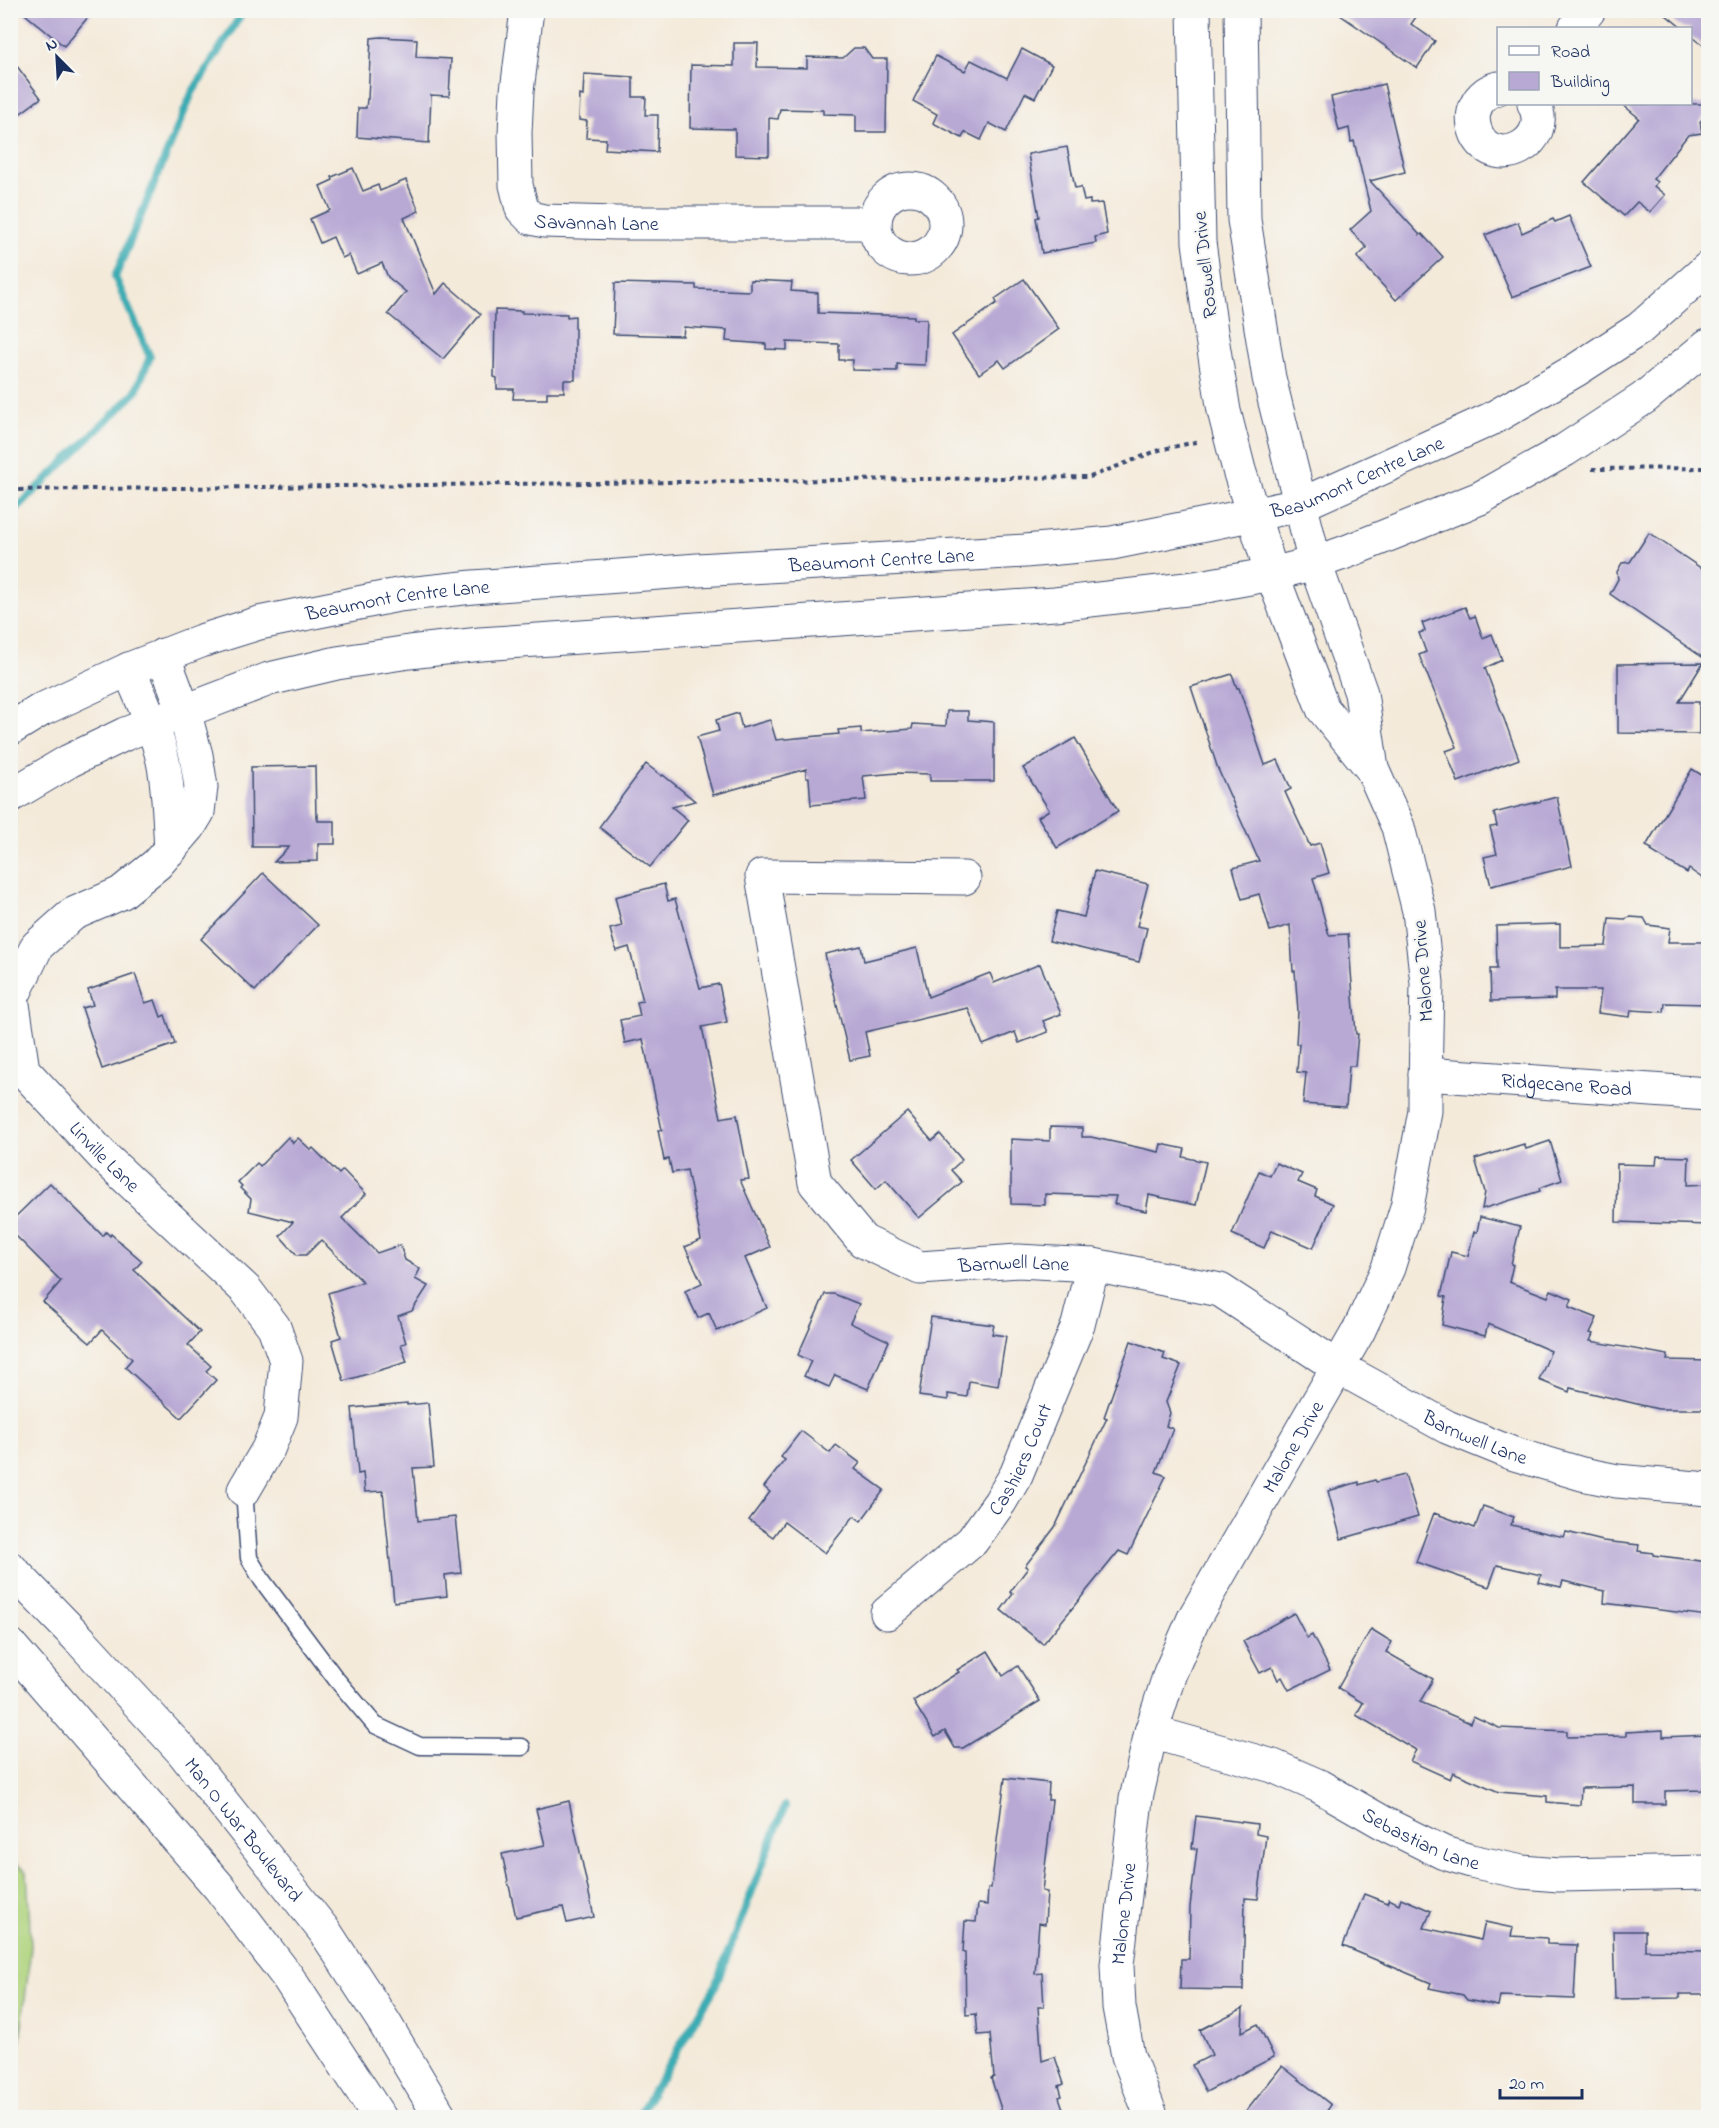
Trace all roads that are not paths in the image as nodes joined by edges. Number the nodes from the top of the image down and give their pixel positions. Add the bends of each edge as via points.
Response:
1 (527, 10) edge
2 (1194, 10) edge
3 (1241, 10) edge
4 (1589, 10) edge
5 (1576, 27) edge
6 (1497, 88) edge
7 (1534, 105) edge
8 (874, 223) dead end
9 (1708, 268) edge
10 (1708, 345) edge
11 (1300, 505) junction
12 (1254, 514) junction
13 (1315, 563) junction
14 (1272, 574) junction
15 (163, 655) junction
16 (129, 669) junction
17 (184, 711) junction
18 (151, 723) junction
19 (10, 729) edge
20 (1372, 769) junction
21 (10, 796) edge
22 (171, 849) junction
23 (964, 878) dead end
24 (1425, 1074) junction
25 (1708, 1094) edge
26 (1093, 1265) junction
27 (1338, 1367) junction
28 (1708, 1489) edge
29 (244, 1490) joint
30 (10, 1568) edge
31 (887, 1613) dead end
32 (10, 1645) edge
33 (1150, 1732) junction
34 (522, 1747) dead end
35 (1708, 1872) edge
36 (380, 2118) edge
37 (441, 2118) edge
38 (1152, 2118) edge

1 - 8 street, Savannah Lane via 517,91 516,185 522,209 531,218 616,224
2 - 12 street, Roswell Drive via 1199,242 1224,411
3 - 11 street via 1244,220 1269,378
4 - 5 street
6 - 7 street via 1482,96 1473,117 1474,128 1487,146 1507,152 1533,137 1538,118
9 - 11 street, Beaumont Centre Lane via 1639,329 1576,370 1491,419
10 - 13 street via 1644,398 1565,450 1480,498
11 - 12 street, Beaumont Centre Lane
11 - 13 street, Malone Drive
12 - 14 street, Malone Drive
12 - 15 street, Beaumont Centre Lane via 1112,543 686,571 398,595 259,623
13 - 14 street
13 - 20 street, Malone Drive via 1361,693
14 - 17 street via 1195,588 1055,604 409,652 269,679
14 - 20 street, Malone Drive via 1323,710
15 - 16 street, Beaumont Centre Lane
15 - 17 street, Linville Lane
16 - 18 street
16 - 19 street, Beaumont Centre Lane via 41,710
17 - 18 street
17 - 22 street, Linville Lane via 201,787 198,812
18 - 21 street via 69,761
18 - 22 street via 167,783
20 - 24 street, Malone Drive via 1398,827 1419,911 1427,982
22 - 29 street, Linville Lane via 121,893 73,914 37,946 12,998 23,1070 104,1156 246,1290 274,1327 286,1360 281,1417
23 - 26 street, Barnwell Lane via 762,876 815,1183 863,1241 920,1268 1018,1261
24 - 25 street, Ridgecane Road
24 - 27 street, Malone Drive via 1425,1111 1407,1207 1388,1268
26 - 27 street, Barnwell Lane via 1220,1290
26 - 31 street, Cashiers Court via 1078,1325 1016,1475 972,1541
27 - 28 street, Barnwell Lane via 1447,1427 1533,1461 1617,1481
27 - 33 street, Malone Drive via 1194,1618
29 - 34 lane via 249,1558 336,1679 375,1725 420,1746
30 - 37 street, Man O War Boulevard via 182,1751 319,1924
32 - 36 street via 219,1887 287,1976
33 - 35 street, Sebastian Lane via 1273,1766 1319,1786 1444,1853 1471,1861 1559,1875
33 - 38 street, Malone Drive via 1136,1799 1117,1965 1119,2007 1128,2056

